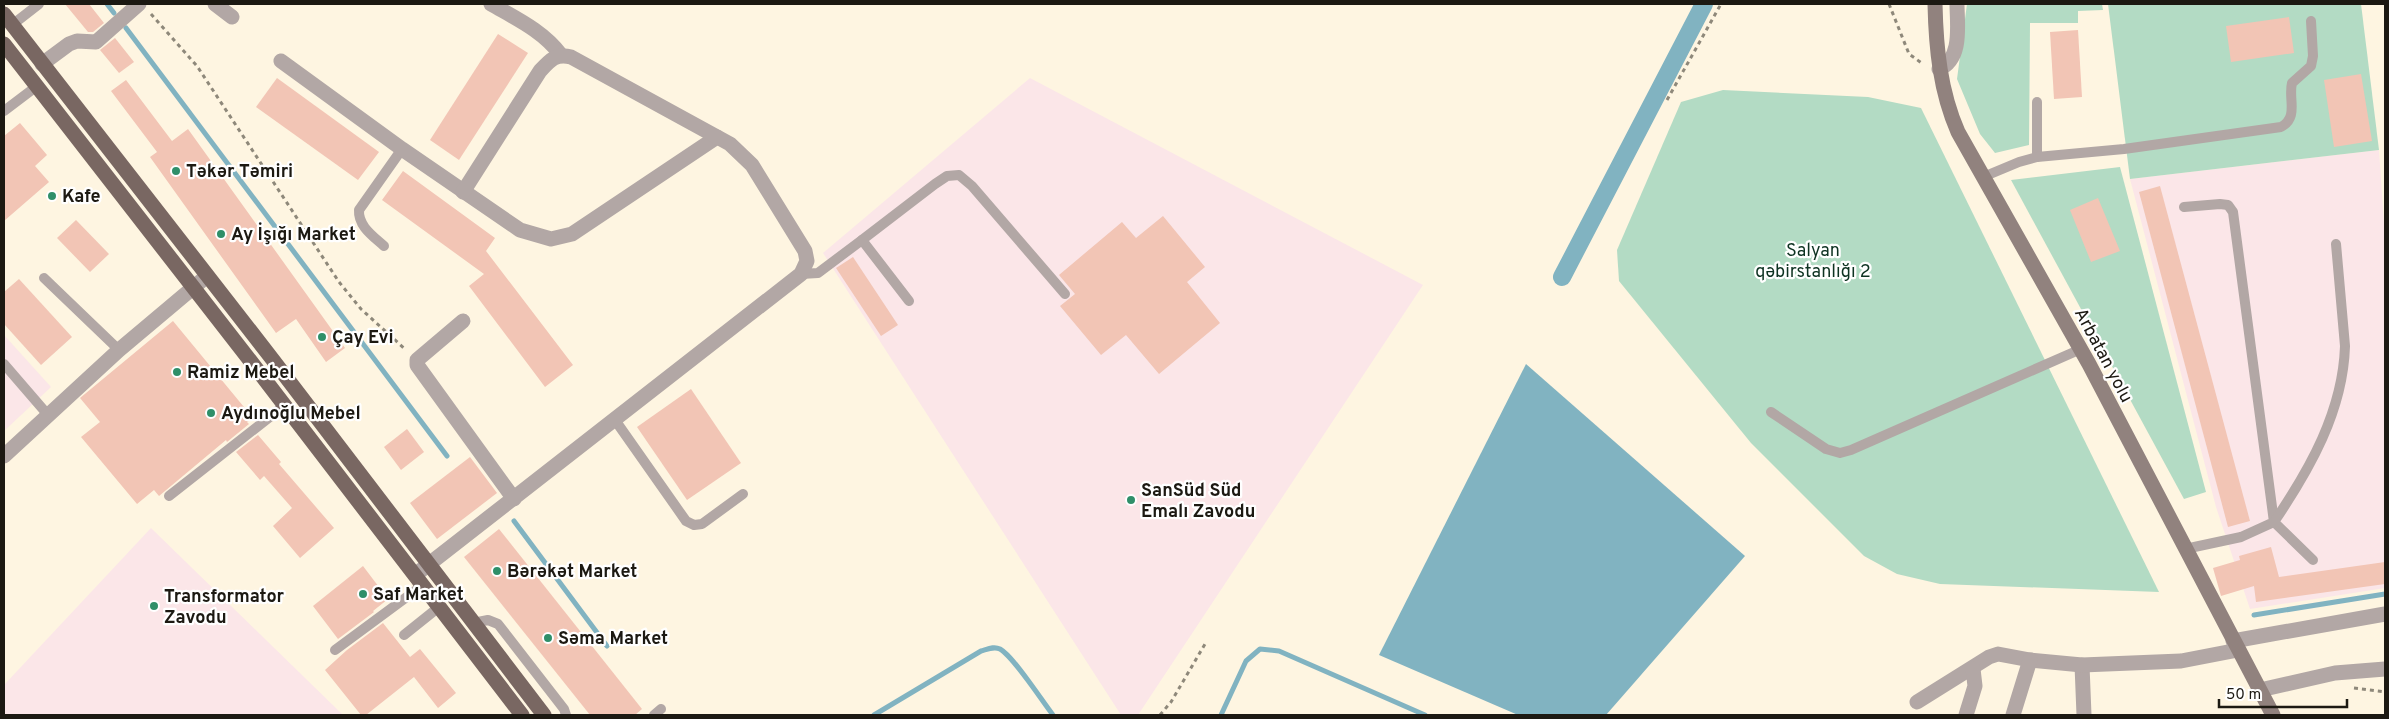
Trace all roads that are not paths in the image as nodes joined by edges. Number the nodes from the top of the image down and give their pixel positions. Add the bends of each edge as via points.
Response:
1 (39, 4) edge
2 (215, 4) edge
3 (491, 4) edge
4 (1935, 4) edge
5 (1958, 4) edge
6 (144, 7) edge
7 (232, 17) dead end
8 (8, 20) edge
9 (2311, 21) dead end
10 (4, 44) edge
11 (561, 54) junction
12 (281, 61) dead end
13 (42, 64) junction
14 (1939, 69) junction
15 (37, 86) junction
16 (2037, 102) dead end
17 (4, 111) edge
18 (717, 137) junction
19 (402, 149) junction
20 (2037, 157) junction
21 (1983, 177) junction
22 (463, 192) junction
23 (2184, 208) dead end
24 (862, 240) junction
25 (2336, 244) dead end
26 (384, 246) dead end
27 (801, 274) junction
28 (207, 276) junction
29 (44, 278) dead end
30 (193, 287) junction
31 (1065, 294) dead end
32 (909, 301) dead end
33 (463, 321) dead end
34 (2081, 349) junction
35 (119, 350) junction
36 (4, 364) edge
37 (285, 405) junction
38 (1771, 412) dead end
39 (48, 415) junction
40 (615, 420) junction
41 (4, 456) edge
42 (743, 494) dead end
43 (169, 496) dead end
44 (514, 499) junction
45 (2274, 522) junction
46 (2185, 549) junction
47 (2313, 560) dead end
48 (430, 565) junction
49 (419, 580) junction
50 (439, 607) junction
51 (2385, 614) edge
52 (474, 622) junction
53 (404, 635) dead end
54 (2236, 645) junction
55 (335, 650) dead end
56 (2030, 660) junction
57 (2082, 665) junction
58 (1973, 668) junction
59 (2385, 669) edge
60 (2260, 690) junction
61 (1917, 702) dead end
62 (522, 715) edge
63 (544, 715) edge
64 (566, 715) edge
65 (1966, 715) edge
66 (2013, 715) edge
67 (2084, 715) edge
68 (2273, 715) edge

1 - 8 lane
2 - 7 street
3 - 11 street via 550,40
4 - 14 main road, Arbatan yolu
5 - 14 street via 1955,51 1951,60
6 - 13 street via 96,42 69,44
8 - 13 main road
9 - 20 lane via 2311,66 2292,83 2292,114 2289,123 2282,127 2124,149
10 - 15 main road
11 - 18 street
11 - 22 street via 550,60 540,72
12 - 19 street
13 - 28 main road
14 - 21 main road, Arbatan yolu via 1949,112
15 - 17 lane
15 - 30 main road
16 - 20 lane
18 - 22 street via 572,234 551,239 520,230
18 - 27 street via 730,144 752,165 805,251 807,262
19 - 22 street
19 - 26 lane via 359,210 358,218 364,227
20 - 21 lane
21 - 34 main road, Arbatan yolu
23 - 45 lane via 2220,204 2228,205 2233,212
24 - 27 lane via 818,273
24 - 31 lane via 935,184 947,176 959,175
24 - 32 lane
25 - 45 lane via 2346,346 2334,413 2291,497
27 - 40 street
28 - 30 street
28 - 48 main road
29 - 35 lane
30 - 35 street
30 - 37 main road
33 - 44 street via 417,360 417,365
34 - 38 lane via 1840,453 1826,449
34 - 46 main road, Arbatan yolu
35 - 39 street
36 - 39 lane
37 - 43 lane
37 - 49 main road
39 - 41 street
40 - 42 lane via 686,521 702,524
40 - 44 street
44 - 48 street
45 - 46 lane via 2241,537
45 - 47 lane
46 - 54 main road, Arbatan yolu
48 - 49 street
48 - 52 main road
49 - 50 main road
49 - 55 lane
50 - 53 lane
50 - 62 main road
51 - 54 street
52 - 63 main road
52 - 64 lane via 488,620 498,624
54 - 57 street via 2181,661
54 - 60 main road, Arbatan yolu
56 - 57 street
56 - 58 street via 1998,654
56 - 66 street
57 - 67 street
58 - 61 street
58 - 65 street via 1975,686
59 - 60 street via 2335,673
60 - 68 main road, Arbatan yolu

